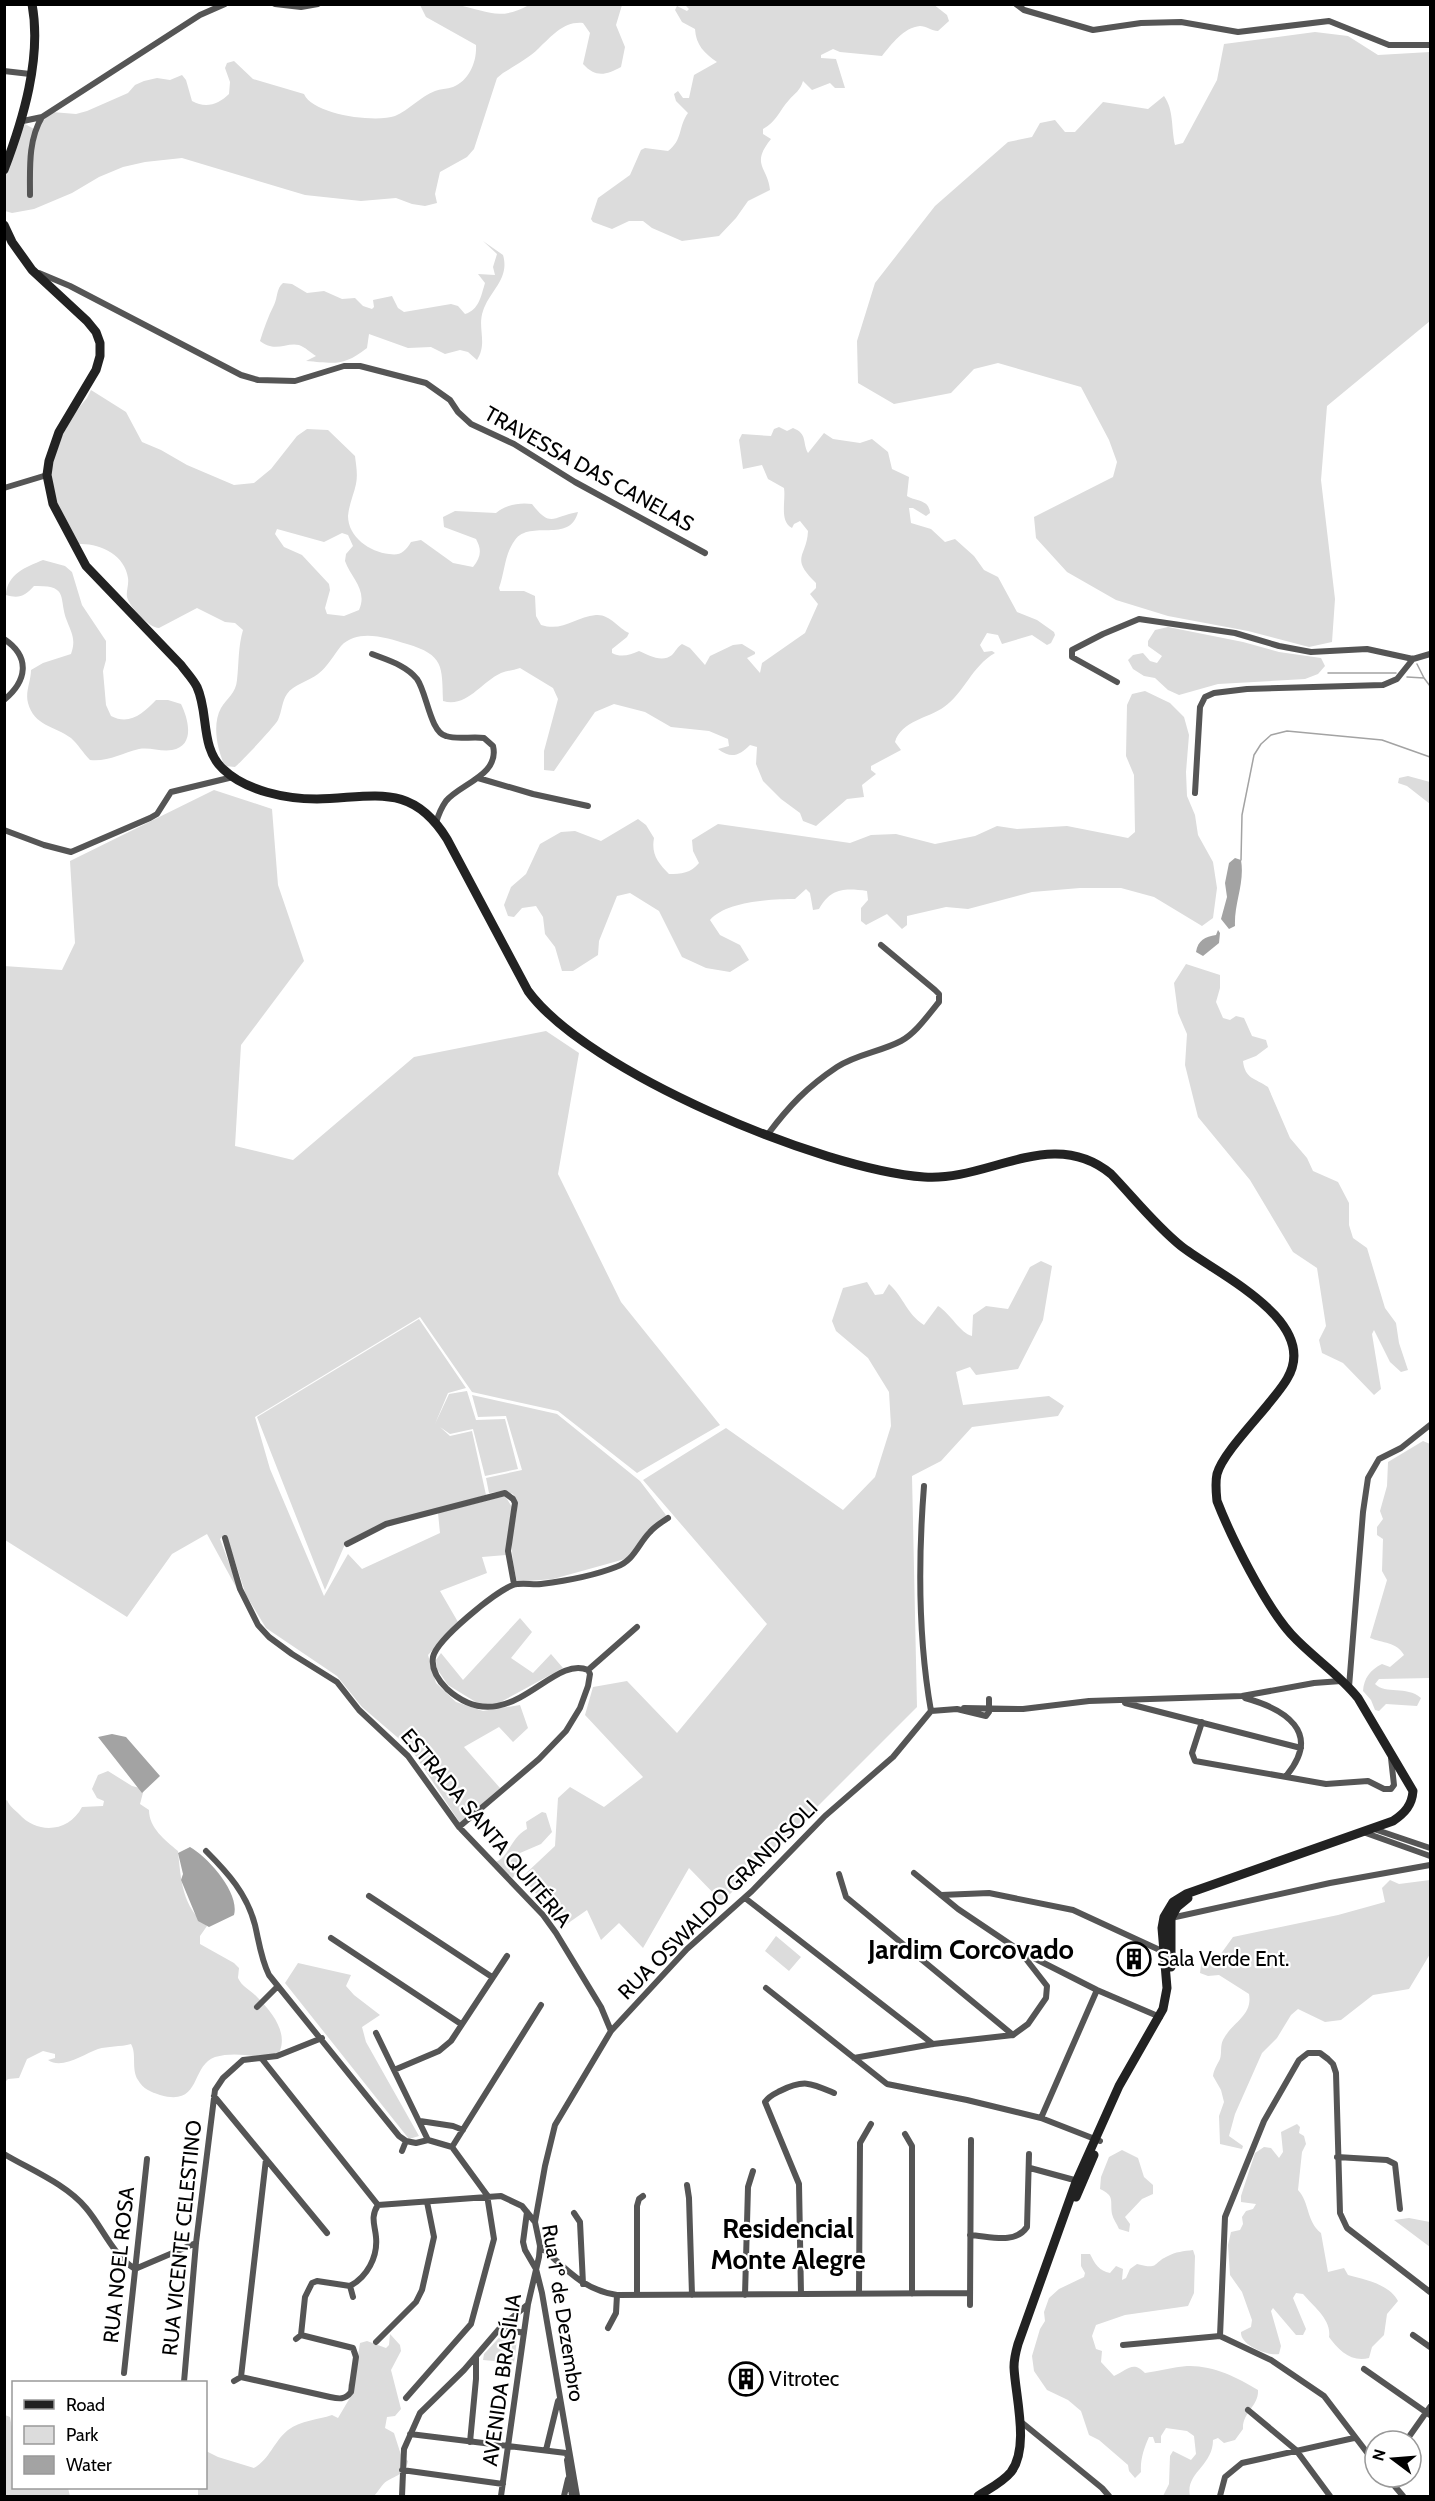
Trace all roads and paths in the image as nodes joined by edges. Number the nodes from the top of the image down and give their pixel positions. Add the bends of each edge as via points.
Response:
1 (32, 4) edge
2 (225, 4) edge
3 (275, 4) edge
4 (318, 4) edge
5 (1016, 4) edge
6 (1431, 45) edge
7 (4, 71) edge
8 (30, 74) junction
9 (42, 117) junction
10 (23, 122) junction
11 (4, 170) edge
12 (30, 195) dead end
13 (4, 225) edge
14 (32, 270) junction
15 (47, 475) junction
16 (4, 488) edge
17 (705, 553) dead end
18 (4, 639) edge
19 (372, 654) dead end
20 (1431, 654) edge
21 (1413, 659) junction
22 (1117, 682) dead end
23 (4, 700) edge
24 (233, 777) junction
25 (478, 778) junction
26 (1195, 793) dead end
27 (588, 806) dead end
28 (436, 824) junction
29 (4, 830) edge
30 (881, 945) dead end
31 (768, 1134) junction
32 (1431, 1425) edge
33 (924, 1486) dead end
34 (668, 1518) dead end
35 (225, 1538) dead end
36 (347, 1544) dead end
37 (514, 1584) junction
38 (638, 1627) dead end
39 (588, 1670) junction
40 (1346, 1684) junction
41 (1242, 1696) junction
42 (989, 1699) dead end
43 (1116, 1701) junction
44 (989, 1707) junction
45 (957, 1709) junction
46 (931, 1711) junction
47 (1202, 1722) junction
48 (1301, 1748) junction
49 (1390, 1751) junction
50 (1287, 1775) junction
51 (459, 1827) junction
52 (1367, 1830) junction
53 (1431, 1848) edge
54 (206, 1851) dead end
55 (1431, 1856) edge
56 (1431, 1865) edge
57 (914, 1873) dead end
58 (839, 1874) dead end
59 (369, 1896) dead end
60 (941, 1896) junction
61 (745, 1898) junction
62 (1168, 1918) junction
63 (331, 1938) dead end
64 (1019, 1950) junction
65 (1164, 1952) junction
66 (507, 1956) dead end
67 (492, 1977) junction
68 (278, 1986) junction
69 (766, 1988) dead end
70 (1097, 1990) junction
71 (541, 2005) dead end
72 (257, 2007) dead end
73 (1160, 2017) junction
74 (461, 2024) junction
75 (611, 2031) junction
76 (917, 2031) junction
77 (376, 2033) dead end
78 (1013, 2035) junction
79 (322, 2038) junction
80 (933, 2044) junction
81 (919, 2047) junction
82 (854, 2058) junction
83 (262, 2059) junction
84 (394, 2070) junction
85 (834, 2093) dead end
86 (214, 2097) junction
87 (1041, 2118) junction
88 (420, 2121) junction
89 (871, 2124) dead end
90 (463, 2130) junction
91 (905, 2134) dead end
92 (429, 2140) junction
93 (970, 2140) dead end
94 (406, 2141) junction
95 (1097, 2141) junction
96 (452, 2147) junction
97 (402, 2151) dead end
98 (4, 2154) edge
99 (1029, 2154) dead end
100 (1337, 2157) junction
101 (147, 2159) dead end
102 (266, 2159) junction
103 (1030, 2168) junction
104 (753, 2171) dead end
105 (1080, 2181) junction
106 (687, 2186) dead end
107 (487, 2195) junction
108 (643, 2196) dead end
109 (427, 2202) junction
110 (378, 2205) junction
111 (1400, 2209) dead end
112 (527, 2212) junction
113 (574, 2213) dead end
114 (535, 2222) junction
115 (327, 2233) dead end
116 (970, 2235) junction
117 (196, 2243) junction
118 (540, 2246) junction
119 (135, 2269) junction
120 (537, 2269) junction
121 (583, 2284) junction
122 (350, 2286) junction
123 (1431, 2292) edge
124 (859, 2293) junction
125 (969, 2293) junction
126 (912, 2294) junction
127 (617, 2295) junction
128 (637, 2295) junction
129 (692, 2295) junction
130 (745, 2295) junction
131 (801, 2295) junction
132 (353, 2298) dead end
133 (528, 2304) junction
134 (970, 2305) dead end
135 (500, 2328) junction
136 (608, 2328) dead end
137 (524, 2333) junction
138 (1220, 2336) junction
139 (1413, 2336) dead end
140 (376, 2342) dead end
141 (1123, 2345) dead end
142 (1431, 2347) edge
143 (476, 2355) junction
144 (1364, 2369) dead end
145 (464, 2370) junction
146 (124, 2373) dead end
147 (241, 2377) junction
148 (476, 2379) junction
149 (184, 2381) edge
150 (234, 2381) dead end
151 (406, 2398) dead end
152 (559, 2398) junction
153 (1248, 2410) dead end
154 (1429, 2411) edge
155 (1020, 2420) junction
156 (1415, 2429) edge
157 (565, 2430) junction
158 (410, 2434) junction
159 (1354, 2438) junction
160 (470, 2442) junction
161 (509, 2446) junction
162 (1363, 2449) edge
163 (546, 2450) junction
164 (1296, 2450) junction
165 (566, 2452) junction
166 (573, 2469) junction
167 (402, 2470) junction
168 (569, 2476) junction
169 (503, 2484) junction
170 (402, 2496) edge
171 (501, 2496) edge
172 (564, 2496) edge
173 (572, 2496) edge
174 (577, 2496) edge
175 (978, 2496) edge
176 (1109, 2496) edge
177 (1220, 2496) edge
178 (1330, 2496) edge

1 - 8 main road via 35,45
2 - 9 street via 200,15
3 - 4 street
5 - 6 street via 1024,10 1093,30 1181,22 1238,32 1329,21 1389,45
7 - 8 street
8 - 10 main road
9 - 10 street
9 - 12 street via 30,156
10 - 11 main road
13 - 14 main road
14 - 15 main road via 87,321 100,343 96,370 59,432
14 - 17 street, TRAVESSA DAS CANELAS via 258,380 295,381 344,366 360,366 426,383 450,400 471,424 514,444
15 - 16 street
15 - 24 main road via 53,504 86,566 181,665 197,688 212,754
18 - 23 street via 22,659 23,675 16,691
19 - 25 street via 401,666 416,678 440,733 490,742 494,755
20 - 21 street
21 - 22 street via 1367,649 1311,652 1235,633 1139,619 1072,650 1072,657
21 - 26 street via 1397,679 1383,685 1248,688 1205,697 1200,707
24 - 28 main road via 295,798 390,796 412,804
24 - 29 street via 171,792 157,814 71,852
25 - 27 street
25 - 28 street via 446,801
28 - 31 main road via 528,991 554,1021 664,1089
30 - 31 street via 929,984 940,998 903,1040 838,1066 792,1102
31 - 40 main road via 842,1161 923,1177 944,1177 1047,1154 1079,1156 1102,1166 1181,1245 1265,1303 1292,1341 1290,1375 1225,1458 1215,1486 1217,1501 1265,1596 1290,1633
32 - 40 street via 1379,1459 1368,1478
33 - 46 street via 920,1608
34 - 37 street via 650,1531 627,1562 616,1568 556,1582
35 - 51 street, ESTRADA SANTA QUITÉRIA via 240,1588 258,1624 292,1654 337,1682 359,1710 408,1756
36 - 37 street via 386,1524 506,1493 515,1503 508,1551
37 - 39 street via 480,1606 435,1652 433,1666 445,1687 469,1703 490,1708 512,1701 567,1671 578,1667
38 - 39 street
39 - 51 street via 588,1686 566,1731
40 - 41 street via 1314,1683
40 - 49 main road
41 - 43 street
41 - 48 street via 1289,1716
42 - 44 street
43 - 44 street via 1023,1709
43 - 47 street
44 - 45 street
44 - 45 street via 986,1716
45 - 46 street
46 - 61 street, RUA OSWALDO GRANDISOLI via 893,1756 825,1815
47 - 48 street
47 - 50 street via 1192,1753 1195,1761
48 - 50 street
49 - 50 street via 1394,1785 1391,1789 1368,1780 1326,1784
49 - 52 main road via 1413,1791 1411,1803 1394,1821
51 - 75 street, ESTRADA SANTA QUITÉRIA via 543,1915 601,2007
52 - 53 street
52 - 55 street
52 - 62 main road via 1186,1894 1173,1902
54 - 68 street via 246,1900 263,1963
56 - 62 street
57 - 60 street
58 - 78 street via 846,1897
59 - 67 street
60 - 64 street
60 - 65 street via 989,1893 1073,1910
61 - 75 street, RUA OSWALDO GRANDISOLI via 687,1949
61 - 76 street
62 - 65 main road via 1162,1928
62 - 95 main road via 1170,2002
63 - 74 street
64 - 70 street
64 - 78 street via 1048,1992 1028,2024
65 - 73 main road via 1166,1998
66 - 67 street
67 - 74 street
68 - 72 street
68 - 79 street
69 - 82 street
70 - 73 street
70 - 87 street
71 - 90 street
73 - 95 main road via 1119,2086
74 - 84 street via 440,2051
75 - 114 street, RUA OSWALDO GRANDISOLI via 555,2125
76 - 80 street
76 - 81 street
77 - 84 street
78 - 80 street
79 - 83 street
79 - 94 street
80 - 81 street
81 - 82 street
82 - 87 street via 887,2084
83 - 86 street via 251,2058 236,2065 219,2084
83 - 110 street
84 - 88 street
85 - 131 street via 795,2083 765,2102 799,2184
86 - 102 street
86 - 117 street, RUA VICENTE CELESTINO
87 - 95 street
88 - 90 street
88 - 92 street
89 - 124 street via 860,2143
90 - 96 street
91 - 126 street via 912,2146
92 - 94 street
92 - 96 street
93 - 116 street
94 - 97 street
95 - 105 main road
96 - 107 street
98 - 119 street via 73,2195 124,2262
99 - 103 street
100 - 111 street via 1387,2160 1395,2164
100 - 123 street via 1340,2213 1347,2228
100 - 138 street via 1336,2073 1333,2064 1320,2053 1308,2053 1299,2060 1264,2121 1225,2217
101 - 119 street, RUA NOEL ROSA
102 - 115 street
102 - 147 street
103 - 105 street
103 - 116 street via 1027,2227 1022,2234 1015,2238
104 - 130 street via 748,2187
105 - 155 main road via 1018,2344 1014,2365
106 - 129 street
107 - 109 street
107 - 112 street, Rua 1º de Dezembro via 510,2199
107 - 151 street via 494,2239 471,2324
108 - 128 street via 638,2206
109 - 110 street
109 - 140 street via 434,2237 422,2290 416,2302
110 - 122 street via 373,2216 376,2239 372,2262 366,2273
112 - 114 street, Rua 1º de Dezembro
112 - 120 street via 523,2242
113 - 121 street via 580,2222
114 - 118 street, Rua 1º de Dezembro
116 - 125 street
117 - 119 street
117 - 149 street, RUA VICENTE CELESTINO
118 - 120 street, Rua 1º de Dezembro
118 - 121 street
119 - 146 street, RUA NOEL ROSA
120 - 133 street, AVENIDA BRASÍLIA
120 - 152 street, Rua 1º de Dezembro
121 - 127 street
122 - 132 street
122 - 147 street via 312,2283 305,2297 299,2337 354,2348 356,2357 348,2396 339,2399
124 - 126 street
124 - 131 street
125 - 126 street
125 - 134 street
127 - 128 street
127 - 136 street via 616,2313
128 - 129 street
129 - 130 street
130 - 131 street
133 - 135 street
133 - 137 street, AVENIDA BRASÍLIA
135 - 137 street
135 - 143 street
137 - 161 street, AVENIDA BRASÍLIA
138 - 141 street
138 - 159 street via 1271,2360 1324,2396
139 - 142 street
143 - 145 street
143 - 148 street
144 - 154 street
145 - 148 street
145 - 158 street via 420,2413
147 - 150 street
148 - 160 street
152 - 157 street, Rua 1º de Dezembro
152 - 163 street
153 - 164 street
154 - 156 street
155 - 175 main road via 1017,2462 1011,2473
155 - 176 street
157 - 165 street, Rua 1º de Dezembro
157 - 166 street, Rua 1º de Dezembro
158 - 160 street
158 - 167 street
159 - 162 street
159 - 164 street
160 - 161 street
161 - 163 street
161 - 169 street, AVENIDA BRASÍLIA
163 - 165 street
164 - 177 street via 1242,2463 1225,2477
164 - 178 street
165 - 166 street
165 - 168 street, Rua 1º de Dezembro
166 - 174 street, Rua 1º de Dezembro
167 - 169 street
167 - 170 street
168 - 172 street
168 - 173 street, Rua 1º de Dezembro
169 - 171 street, AVENIDA BRASÍLIA

